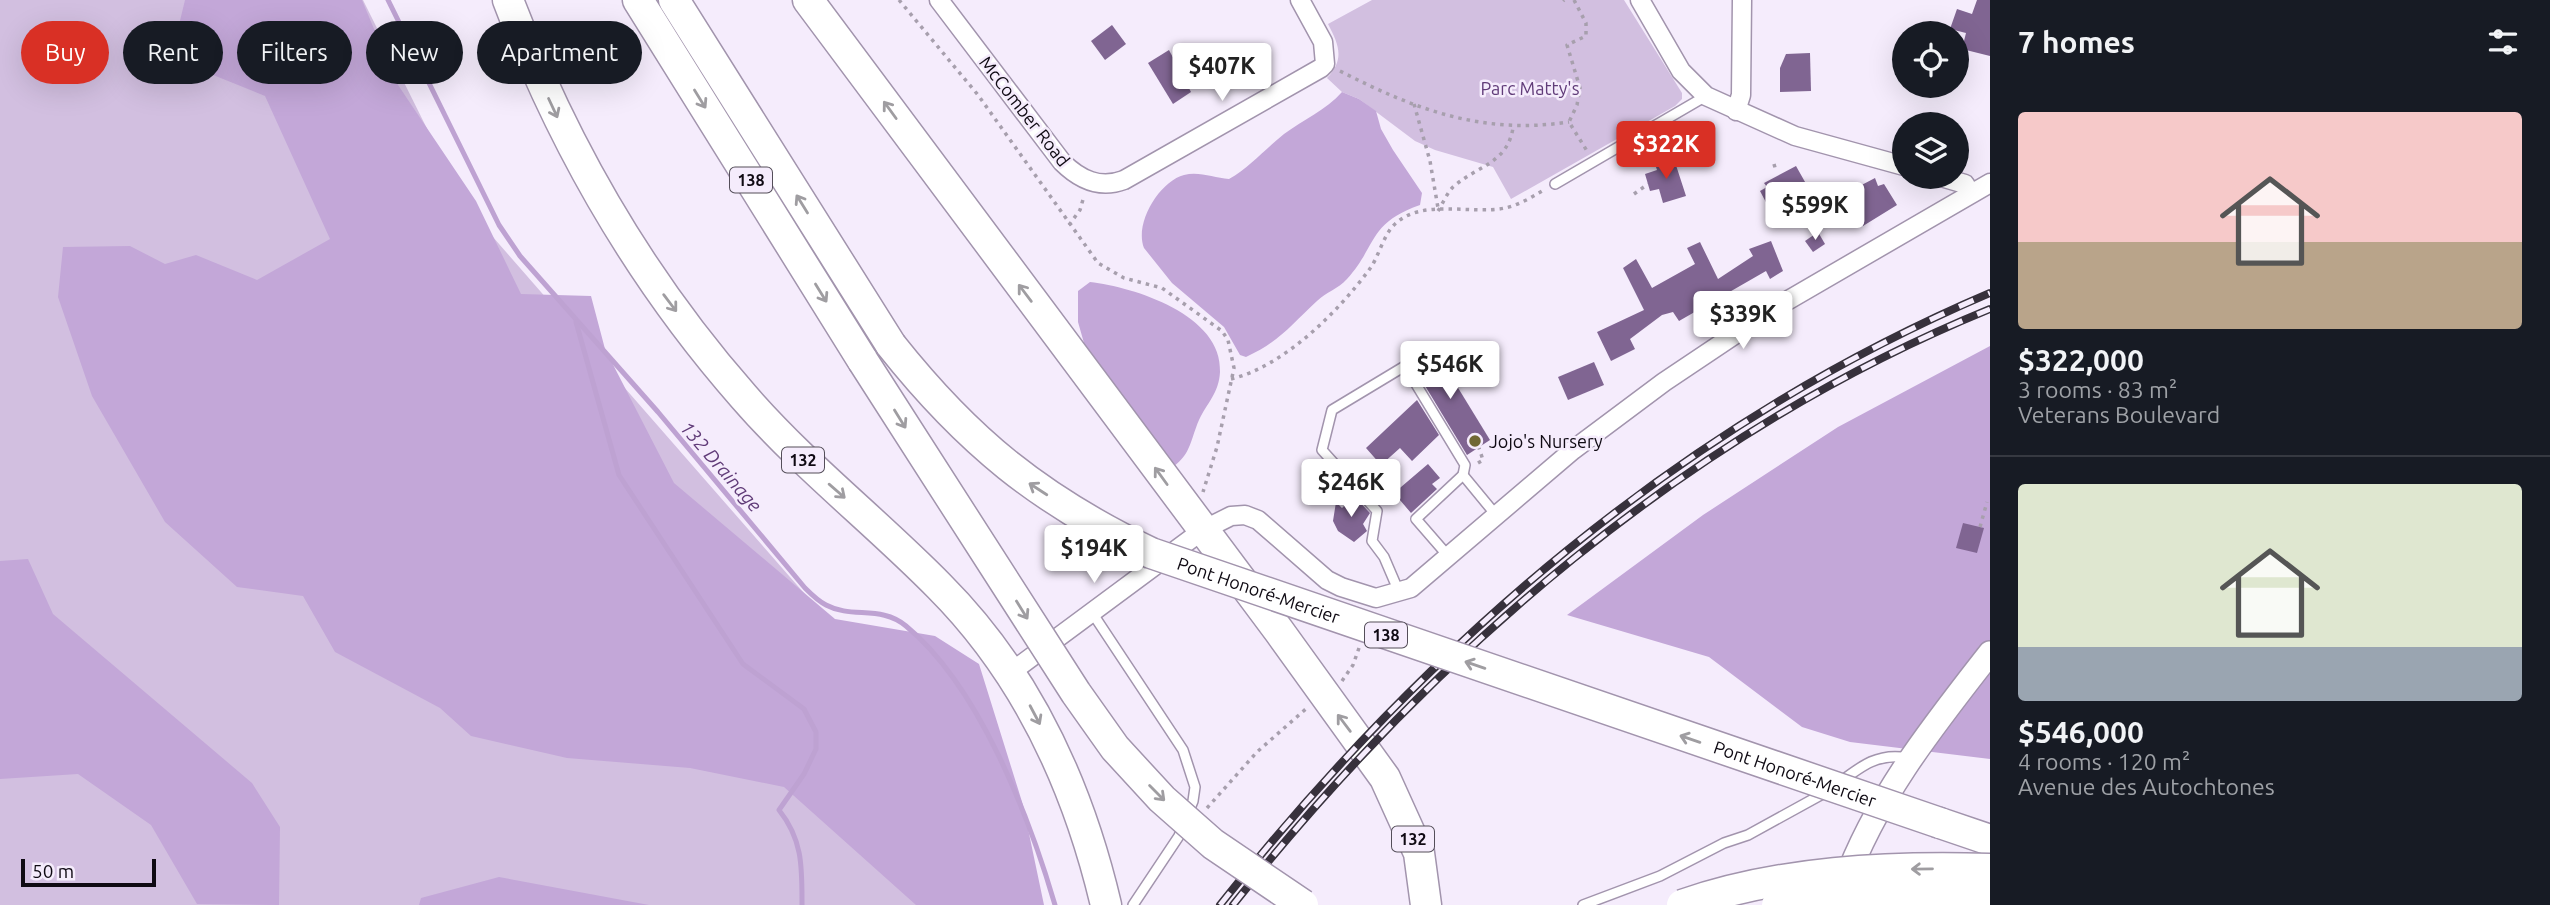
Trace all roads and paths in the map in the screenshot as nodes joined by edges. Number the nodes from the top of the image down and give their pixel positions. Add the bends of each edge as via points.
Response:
1 (508, 0) edge
2 (638, 0) edge
3 (674, 0) edge
4 (807, 0) edge
5 (899, 0) edge
6 (939, 0) edge
7 (1300, 0) edge
8 (1574, 0) edge
9 (1640, 0) edge
10 (1742, 0) edge
11 (1325, 64) junction
12 (1706, 96) junction
13 (1414, 104) junction
14 (1737, 111) junction
15 (1569, 122) junction
16 (1513, 127) junction
17 (1594, 163) junction
18 (1892, 163) edge
19 (1774, 164) dead end
20 (1776, 171) dead end
21 (1990, 183) edge
22 (1555, 184) joint
23 (1648, 184) dead end
24 (1968, 189) edge
25 (1085, 191) dead end
26 (1970, 193) junction
27 (1634, 194) dead end
28 (1438, 211) junction
29 (1069, 225) junction
30 (1231, 379) junction
31 (1463, 475) junction
32 (1199, 500) dead end
33 (1987, 502) dead end
34 (1496, 515) junction
35 (1980, 527) dead end
36 (1203, 530) junction
37 (1449, 557) junction
38 (1400, 593) junction
39 (1091, 611) junction
40 (1990, 653) edge
41 (1010, 673) junction
42 (1310, 706) dead end
43 (1910, 758) junction
44 (1200, 819) dead end
45 (1990, 840) edge
46 (1990, 869) edge
47 (1990, 892) edge
48 (1106, 905) edge
49 (1133, 905) edge
50 (1303, 905) edge
51 (1426, 905) edge
52 (1583, 905) edge
53 (1682, 905) edge
54 (1777, 905) edge
55 (1838, 905) edge

1 -> 41 highway, 132 via 546,91 589,176 628,244 690,329 785,442 941,587
2 -> 50 highway, 138, bridge via 863,361 1115,748 1162,799 1213,844
45 -> 3 highway, Pont Honoré-Mercier / 138, bridge via 1151,554 1088,522 996,458 942,406 891,345
36 -> 4 highway, 132
5 - 29 path via 978,95
6 - 11 street, McComber Road via 1062,162 1078,176 1098,183 1124,180
7 - 11 street via 1324,42
8 - 15 path via 1586,23 1586,36 1567,45 1580,88
9 - 12 street via 1681,71
10 - 14 street
11 - 13 path
12 - 14 street
12 - 17 lane
13 - 16 path via 1469,122
13 - 28 path
14 - 18 street via 1795,136
15 - 16 path
15 - 17 path
16 - 28 path via 1510,145 1502,155 1451,189
17 - 22 lane
19 - 20 path
21 - 26 street
22 - 28 path via 1507,208
23 - 27 path
24 - 26 street
25 - 29 path via 1080,210
26 - 34 street via 1717,345 1590,437
28 - 30 path via 1414,213 1395,224 1368,271 1328,315 1270,362
29 - 30 path via 1108,271 1162,288 1222,331 1232,355
30 - 32 path via 1209,478
31 - 34 lane
31 - 37 lane via 1416,519
31 - 38 lane via 1465,465 1405,366 1332,411 1322,450 1377,511 1372,541
33 - 35 path
34 - 37 street
36 - 38 street via 1231,516 1251,517 1341,587 1376,598
36 - 39 street
51 -> 36 highway, 132 via 1419,853 1385,778
37 - 38 street
39 - 41 street
39 - 49 lane via 1183,750 1195,787 1179,836
40 - 43 street
41 -> 48 highway, 132 via 1068,780
42 - 44 path via 1257,752
43 - 52 lane via 1875,758 1819,798 1748,835
43 - 55 street via 1866,832
46 -> 53 highway, bridge via 1810,875
47 - 54 highway, bridge via 1882,893

